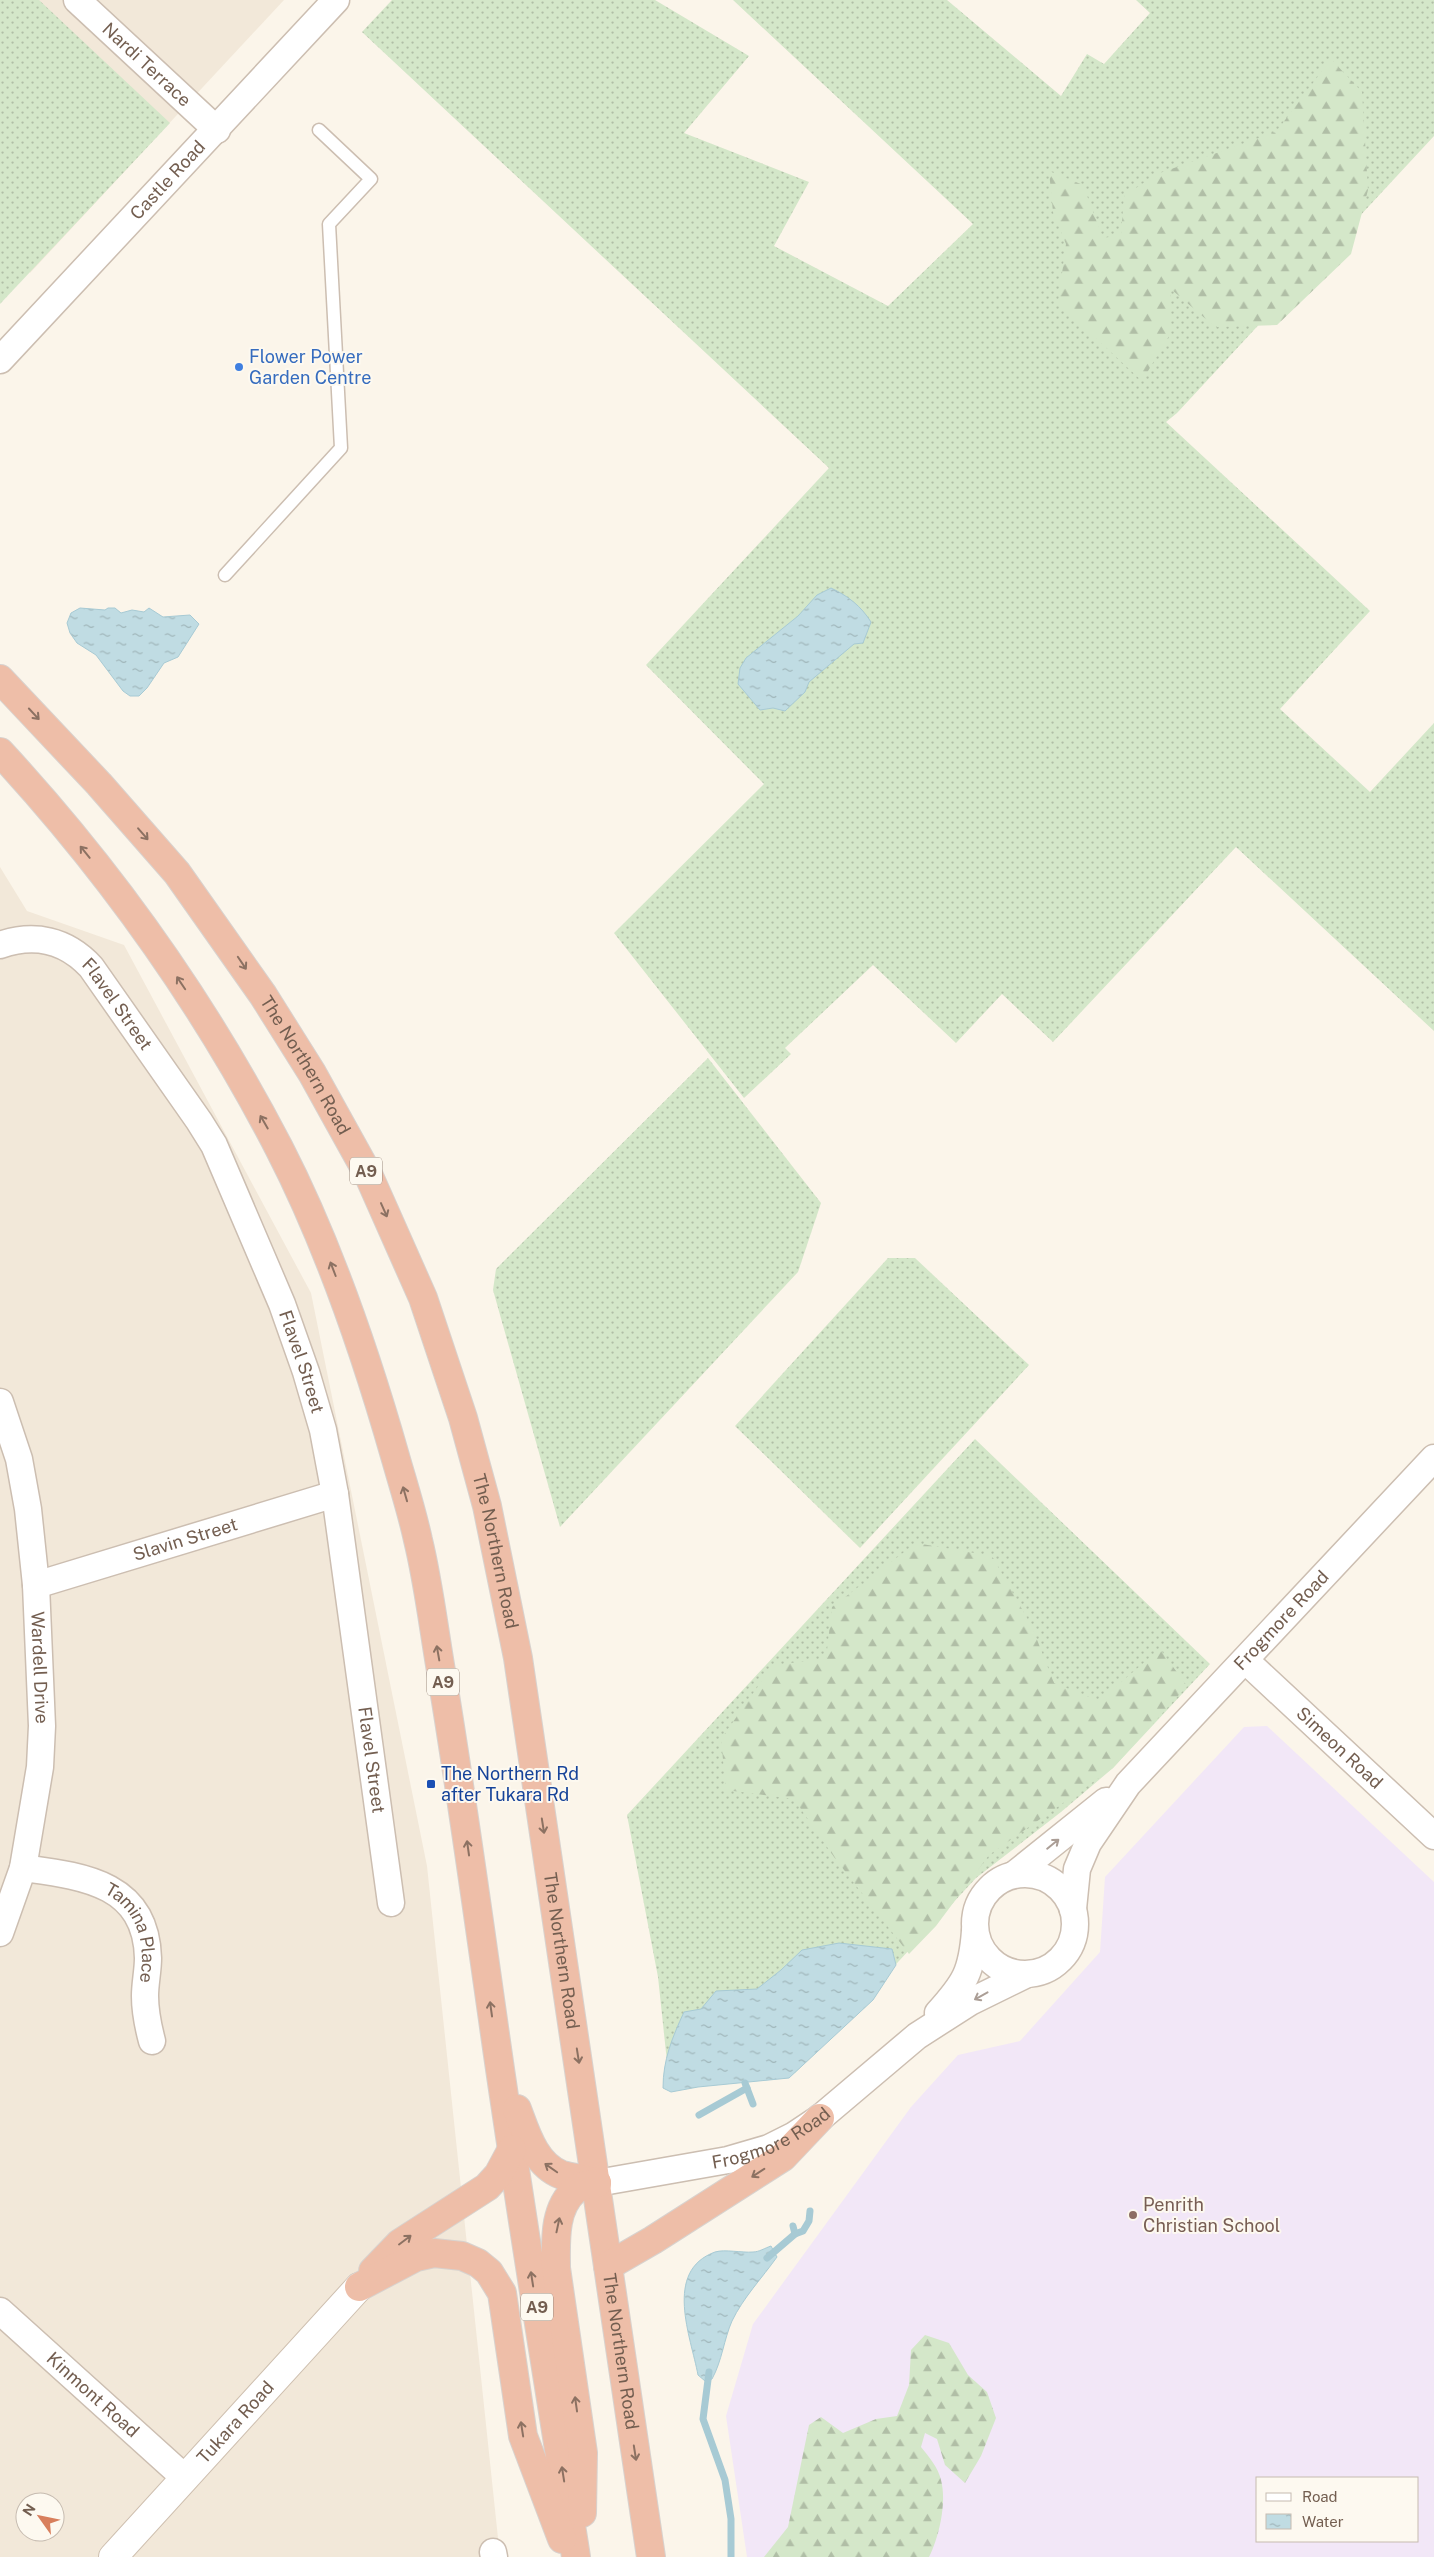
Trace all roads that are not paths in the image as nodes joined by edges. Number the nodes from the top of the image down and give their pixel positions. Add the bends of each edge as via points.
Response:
1 (77, 0) edge
2 (336, 0) edge
3 (217, 130) junction
4 (318, 130) dead end
5 (0, 360) edge
6 (225, 575) dead end
7 (0, 679) edge
8 (0, 752) edge
9 (0, 945) edge
10 (0, 1402) edge
11 (1434, 1458) edge
12 (335, 1494) junction
13 (36, 1585) junction
14 (1245, 1660) junction
15 (1128, 1784) junction
16 (1434, 1836) edge
17 (23, 1868) junction
18 (1015, 1874) junction
19 (391, 1903) dead end
20 (1073, 1909) junction
21 (975, 1931) junction
22 (0, 1933) edge
23 (1025, 1974) junction
24 (917, 2036) junction
25 (152, 2041) dead end
26 (498, 2058) junction
27 (820, 2118) junction
28 (512, 2149) junction
29 (597, 2183) junction
30 (608, 2266) junction
31 (358, 2287) junction
32 (0, 2311) edge
33 (185, 2478) junction
34 (113, 2557) edge
35 (568, 2557) edge
36 (576, 2557) edge
37 (582, 2557) edge
38 (651, 2557) edge

1 - 3 street, Nardi Terrace
2 - 3 street, Castle Road
3 - 5 street, Castle Road
4 - 6 lane via 371,179 329,224 341,448
7 -> 29 highway, The Northern Road / A9 via 177,873 247,971 312,1073 368,1174 423,1298 488,1506 516,1649
26 -> 8 highway, A9 via 455,1756 419,1541 381,1408 315,1222 278,1146 196,1006 147,932 35,790
9 - 12 street, Flavel Street via 36,938 59,944 84,960 199,1121 224,1165 294,1338 323,1430
10 - 13 street, Wardell Drive via 19,1459
11 - 14 street, Frogmore Road
12 - 13 street, Slavin Street
12 - 19 street, Flavel Street
13 - 17 street, Wardell Drive via 42,1744
14 - 15 street, Frogmore Road
14 - 16 street, Simeon Road
18 -> 15 street, Frogmore Road
15 - 20 street, Frogmore Road via 1088,1843 1077,1869
17 - 22 street, Wardell Drive
17 - 25 street, Tamina Place via 72,1874 95,1881 112,1890 131,1908 141,1925 146,1944 145,2008
18 - 20 street via 1051,1881 1061,1888
18 - 21 street via 992,1886 984,1895 978,1906
20 - 23 street via 1074,1933 1065,1954 1048,1969
21 - 23 street via 978,1944 993,1963 1003,1970
21 - 24 street, Frogmore Road via 971,1965 964,1982
23 -> 24 street, Frogmore Road via 970,2002
24 - 27 street, Frogmore Road
26 - 28 highway, A9
29 -> 26 highway via 562,2174 546,2165 533,2149
27 - 29 street, Frogmore Road via 794,2136 746,2156
27 -> 30 highway via 783,2157
31 -> 28 highway via 400,2243 487,2187 498,2175
36 -> 28 highway, A9
29 - 30 highway, The Northern Road / A9
37 -> 29 highway via 583,2453 556,2268 556,2240 557,2225 569,2198 576,2190
30 -> 38 highway, The Northern Road / A9
31 - 33 street, Tukara Road
35 -> 31 highway via 523,2436 502,2292 489,2272 462,2256 434,2253 416,2257
32 - 33 street, Kinmont Road
33 - 34 street, Tukara Road

